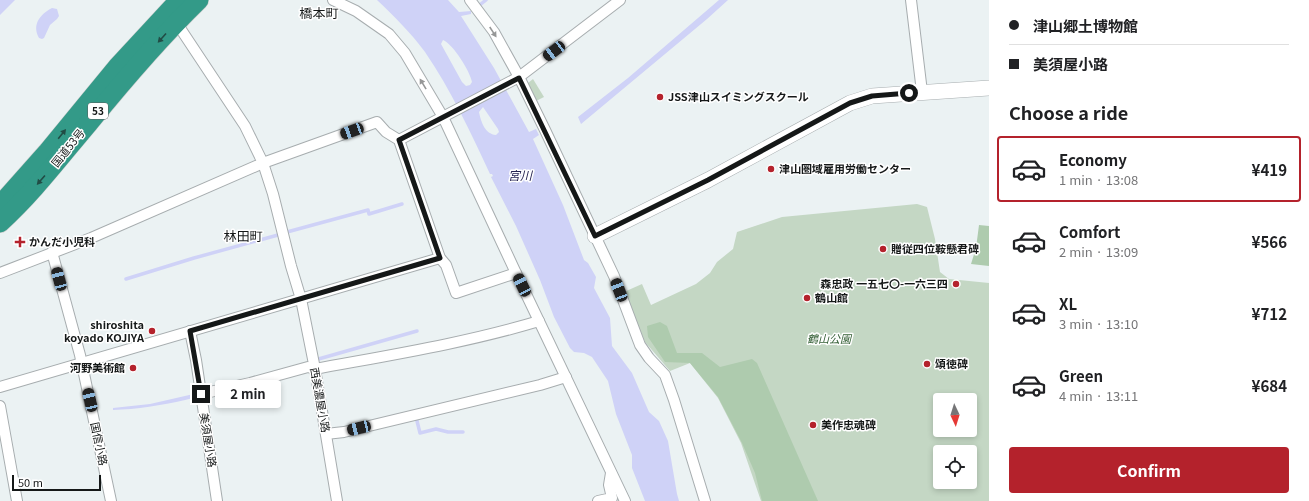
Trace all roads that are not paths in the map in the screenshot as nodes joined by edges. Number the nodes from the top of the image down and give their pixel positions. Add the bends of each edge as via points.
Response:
1 (179, 0) edge
2 (198, 0) edge
3 (333, 0) edge
4 (470, 0) edge
5 (620, 0) edge
6 (911, 0) edge
7 (176, 22) junction
8 (519, 78) junction
9 (989, 88) edge
10 (922, 92) junction
11 (443, 117) junction
12 (399, 140) junction
13 (263, 163) junction
14 (0, 205) edge
15 (0, 223) edge
16 (595, 236) junction
17 (52, 252) junction
18 (440, 258) junction
19 (0, 273) edge
20 (516, 273) junction
21 (301, 299) junction
22 (540, 321) junction
23 (190, 331) junction
24 (82, 363) junction
25 (315, 370) junction
26 (566, 377) junction
27 (0, 387) edge
28 (201, 394) junction
29 (0, 406) edge
30 (326, 434) junction
31 (611, 472) junction
32 (17, 501) edge
33 (111, 501) edge
34 (217, 501) edge
35 (337, 501) edge
36 (598, 501) edge
37 (625, 501) edge
38 (704, 501) edge

14 -> 1 highway, 国道53号 / 53 via 116,67
2 - 7 highway, 国道53号 / 53
11 -> 3 street via 405,53 389,34 356,11
4 -> 8 street via 494,32
5 - 8 street
6 - 10 street
7 - 13 street, 西美濃屋小路 via 245,126
7 -> 15 highway, 国道53号 / 53 via 126,77 49,171
8 - 11 street
8 - 16 street
9 - 10 street
10 - 16 street via 872,96 850,103 708,180
11 - 12 street
11 - 20 street
12 - 13 street via 386,132 378,122
12 - 18 street
13 - 17 street via 91,238
13 - 21 street, 西美濃屋小路
16 - 38 street via 614,276 640,345 665,375
17 - 19 street
17 - 24 street, 国信小路
18 - 20 street via 446,266 456,293
18 - 21 street
20 - 22 street
21 - 23 street
21 - 25 street, 西美濃屋小路
22 - 25 street via 508,331
22 - 26 street
23 - 24 street
23 - 28 street, 美須屋小路
24 - 27 street
24 - 33 street, 国信小路
25 - 28 street via 308,367
25 - 30 street, 西美濃屋小路
26 - 30 street via 344,432
26 - 31 street
28 - 34 street, 美須屋小路
29 - 32 street
30 - 35 street, 西美濃屋小路
31 - 36 street via 609,485 612,498
31 - 37 street

